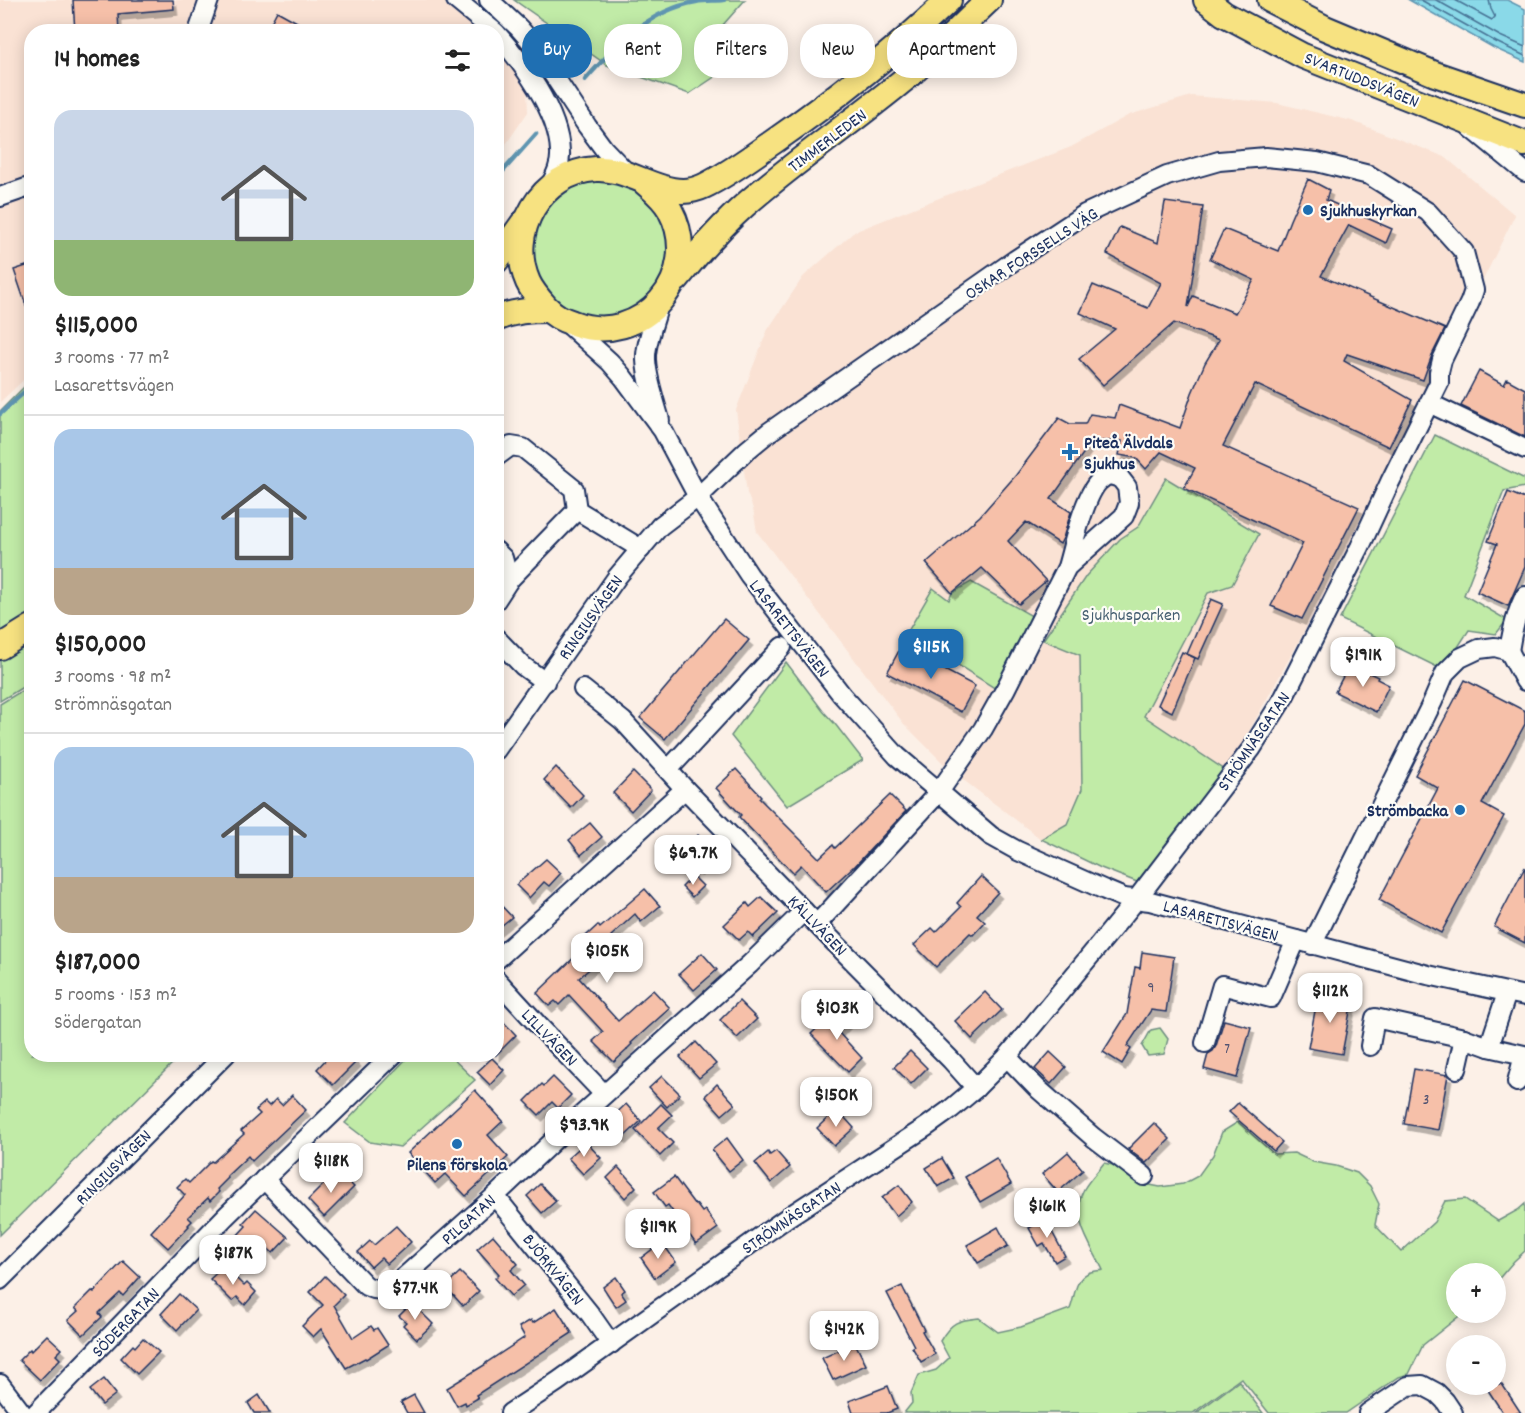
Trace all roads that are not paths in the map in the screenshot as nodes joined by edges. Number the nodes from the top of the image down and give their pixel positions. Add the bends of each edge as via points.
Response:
1 (209, 0) edge
2 (456, 0) edge
3 (489, 0) edge
4 (949, 0) edge
5 (989, 0) edge
6 (1206, 0) edge
7 (1270, 0) edge
8 (201, 24) edge
9 (486, 24) edge
10 (504, 41) edge
11 (1525, 105) edge
12 (1457, 117) junction
13 (1525, 144) edge
14 (1525, 153) edge
15 (1525, 172) edge
16 (635, 177) junction
17 (549, 188) junction
18 (24, 189) edge
19 (0, 197) edge
20 (529, 213) junction
21 (504, 249) edge
22 (1464, 252) joint
23 (665, 295) junction
24 (556, 315) junction
25 (504, 316) edge
26 (1429, 403) junction
27 (669, 441) junction
28 (1525, 449) edge
29 (504, 451) edge
30 (698, 497) junction
31 (578, 510) junction
32 (641, 549) junction
33 (504, 562) edge
34 (1067, 567) junction
35 (509, 580) junction
36 (504, 588) edge
37 (1525, 596) edge
38 (24, 632) edge
39 (504, 646) edge
40 (0, 647) edge
41 (782, 647) dead end
42 (1509, 651) junction
43 (1525, 681) edge
44 (545, 682) junction
45 (583, 689) dead end
46 (504, 739) edge
47 (668, 770) junction
48 (685, 789) junction
49 (939, 792) junction
50 (1136, 900) junction
51 (811, 917) junction
52 (1304, 943) junction
53 (504, 953) edge
54 (504, 989) edge
55 (1516, 995) edge
56 (1464, 1038) junction
57 (1205, 1042) dead end
58 (1370, 1046) dead end
59 (1489, 1047) junction
60 (1007, 1057) junction
61 (218, 1062) edge
62 (386, 1062) edge
63 (1457, 1069) dead end
64 (1517, 1082) dead end
65 (976, 1088) junction
66 (604, 1094) junction
67 (1144, 1176) dead end
68 (264, 1179) junction
69 (495, 1196) junction
70 (0, 1280) edge
71 (611, 1344) junction
72 (0, 1384) edge
73 (22, 1413) edge
74 (36, 1413) edge
75 (510, 1413) edge
76 (1368, 1413) edge
77 (1453, 1413) edge

1 - 8 street
2 - 9 street
3 - 16 street via 533,44 604,149
4 - 16 main road, TIMMERLEDEN via 890,53 791,130 706,185 682,192
5 - 23 main road, TIMMERLEDEN via 907,77 743,206
6 - 12 main road, SVARTUDDSVÄGEN via 1224,14 1304,56
7 - 11 main road, SVARTUDDSVÄGEN via 1325,28 1424,69
10 - 17 street via 540,92 557,134 558,170
12 - 13 main road, SVARTUDDSVÄGEN
12 - 14 street
12 - 15 street
16 - 17 main road via 595,169 563,178
16 - 23 main road via 658,194 678,228 678,267
17 - 20 main road
18 - 19 street
20 - 21 main road
20 - 24 main road via 523,230 522,265 537,297
22 - 26 street, STRÖMNÄSGATAN via 1474,290 1442,360 1439,383
22 - 30 street, OSKAR FORSSELLS VÄG via 1428,212 1369,175 1328,164 1266,157 1220,160 1167,176 1085,214 1015,260 769,432
23 - 24 main road via 644,316 604,329 583,327
23 - 27 street, LASARETTSVÄGEN via 646,364
24 - 25 main road via 525,310
24 - 27 street, LASARETTSVÄGEN via 610,362
26 - 28 street
26 - 50 street, STRÖMNÄSGATAN via 1284,697 1240,765
27 - 30 street, LASARETTSVÄGEN
29 - 31 street via 511,446 523,448 574,489
30 - 32 street, RINGIUSVÄGEN via 660,526
30 - 49 street, LASARETTSVÄGEN via 748,575 842,695 897,756
31 - 32 street
31 - 35 street
32 - 44 street, RINGIUSVÄGEN via 617,577
33 - 35 street
34 - 34 street via 1124,516 1129,503 1127,487 1120,478 1110,475 1100,480 1090,495
34 - 49 street via 983,729
35 - 36 street
37 - 42 street
38 - 40 main road
39 - 44 street
41 - 47 street
42 - 43 street
42 - 52 street via 1495,647 1479,649 1460,658 1445,673
44 - 46 street, RINGIUSVÄGEN
45 - 47 street, KÄLLVÄGEN via 624,721
47 - 48 street, KÄLLVÄGEN
48 - 51 street, KÄLLVÄGEN
48 - 53 street
49 - 50 street, LASARETTSVÄGEN via 991,836 1018,851
49 - 51 street, PILGATAN
50 - 52 street, LASARETTSVÄGEN
50 - 60 street, STRÖMNÄSGATAN
51 - 65 street, KÄLLVÄGEN
51 - 66 street, PILGATAN via 750,964
52 - 55 street, LASARETTSVÄGEN
52 - 57 street via 1271,998 1222,985
54 - 66 street, LILLVÄGEN
55 - 59 street
56 - 58 street via 1375,1018
56 - 59 street
56 - 63 street
59 - 64 street via 1524,1055
60 - 65 street, STRÖMNÄSGATAN
60 - 67 street via 1093,1137
61 - 70 street, RINGIUSVÄGEN
62 - 68 street, SÖDERGATAN
65 - 71 street, STRÖMNÄSGATAN via 926,1127 788,1217
66 - 69 street, PILGATAN
68 - 69 street, PILGATAN via 366,1286 384,1290 403,1278
68 - 74 street, SÖDERGATAN
69 - 71 street, BJÖRKVÄGEN
71 - 75 street, STRÖMNÄSGATAN
72 - 73 street
76 - 77 street via 1408,1386 1422,1385 1437,1393

